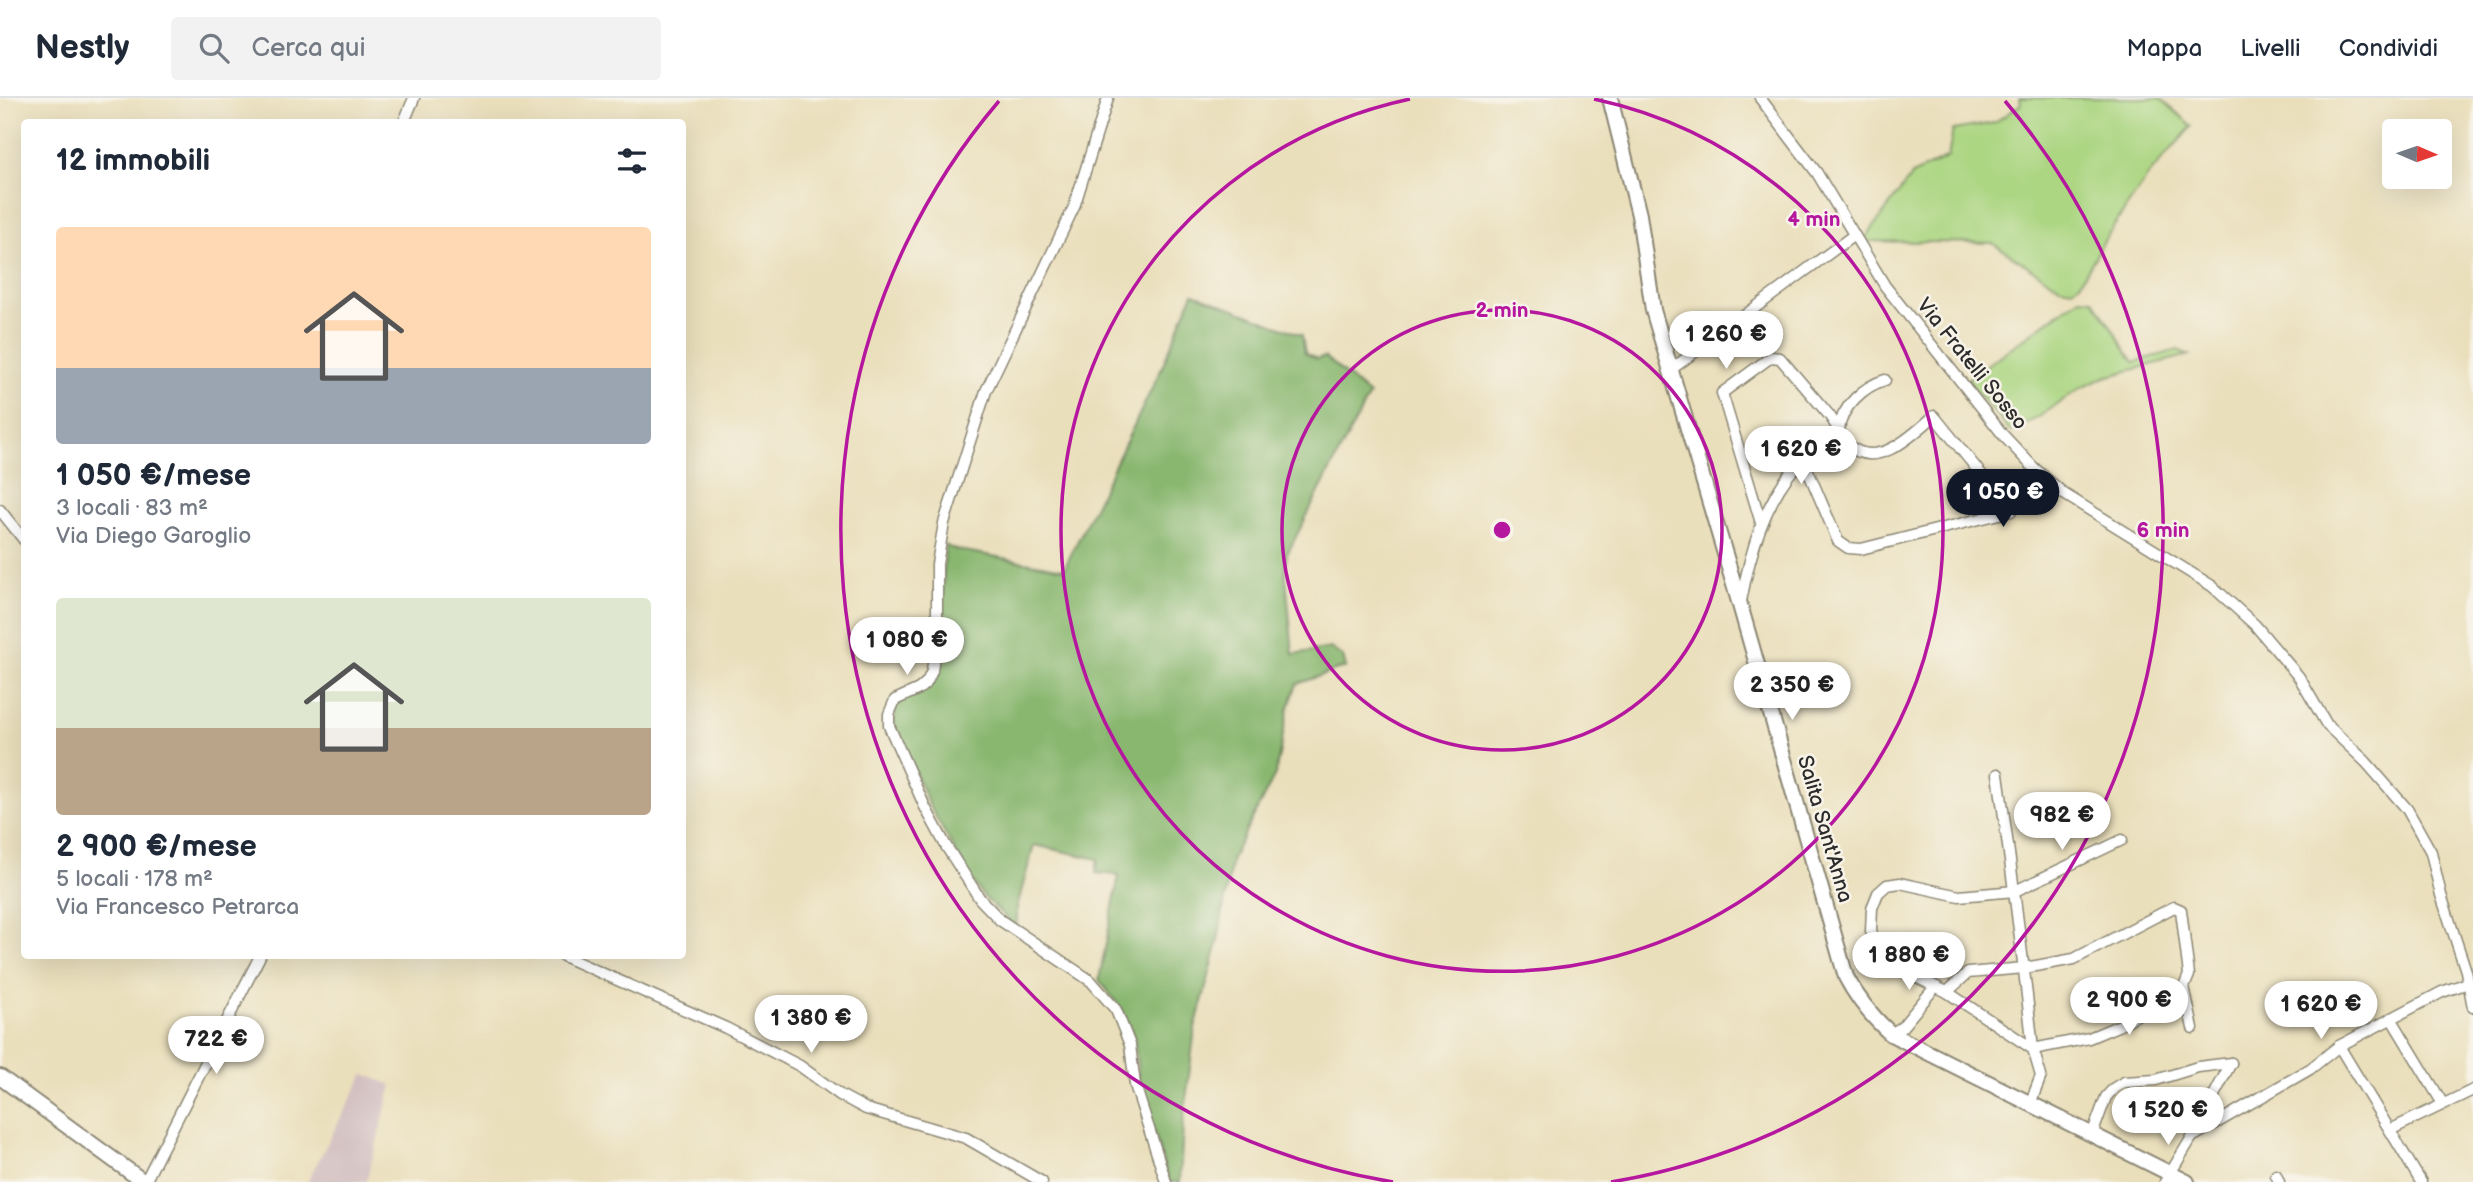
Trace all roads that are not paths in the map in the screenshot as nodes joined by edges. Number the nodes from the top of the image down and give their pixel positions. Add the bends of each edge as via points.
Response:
1 (414, 98) edge
2 (1108, 98) edge
3 (1610, 98) edge
4 (1760, 98) edge
5 (405, 119) edge
6 (1854, 235) junction
7 (1669, 371) junction
8 (1885, 380) dead end
9 (1839, 430) junction
10 (1803, 459) junction
11 (0, 510) edge
12 (1761, 523) junction
13 (21, 536) edge
14 (1740, 605) junction
15 (1998, 774) dead end
16 (2122, 840) dead end
17 (2015, 891) junction
18 (258, 959) edge
19 (571, 959) edge
20 (2024, 968) junction
21 (2470, 969) edge
22 (2468, 983) junction
23 (1935, 987) junction
24 (2184, 987) junction
25 (1947, 992) junction
26 (2473, 1007) edge
27 (2391, 1018) junction
28 (2193, 1028) dead end
29 (1891, 1034) junction
30 (2339, 1046) junction
31 (2033, 1049) junction
32 (0, 1077) edge
33 (2473, 1090) edge
34 (2030, 1104) junction
35 (2444, 1104) junction
36 (2390, 1130) junction
37 (2092, 1135) junction
38 (2192, 1137) junction
39 (2167, 1178) edge
40 (144, 1182) edge
41 (1042, 1182) edge
42 (1166, 1182) edge
43 (2187, 1182) edge
44 (2421, 1182) edge

1 - 5 street
2 - 42 street via 1074,207 986,391 944,523 937,564 932,671 919,689 895,700 889,726 919,795 979,899 1000,920 1091,981 1116,1010 1130,1045 1135,1085
3 - 7 street, Salita Sant'Anna via 1639,215 1648,287
4 - 6 street, Via Fratelli Sosso via 1816,173
6 - 7 street
6 - 21 street, Via Fratelli Sosso via 1885,286 2033,467 2087,510 2212,586 2255,625 2299,677 2327,725 2407,809 2431,852 2441,895
7 - 14 street, Salita Sant'Anna
8 - 9 street via 1873,383 1846,408
9 - 10 street
9 - 10 street via 1855,450 1878,453 1892,450 1934,416 2011,511 1861,549 1847,548 1838,541
9 - 12 street via 1780,358 1771,357 1722,393
10 - 12 street
11 - 13 street
12 - 14 street
14 - 29 street, Salita Sant'Anna via 1846,977 1872,1017
15 - 17 street
16 - 17 street
17 - 20 street
17 - 23 street via 1959,896 1900,883 1887,885 1878,893 1871,931 1877,949 1889,964
18 - 40 street
19 - 41 street via 736,1033 800,1066 866,1109 966,1138
20 - 24 street via 2074,959 2174,907 2181,910 2189,975
20 - 25 street via 1968,973
20 - 31 street
21 - 22 street, Via Fratelli Sosso
22 - 26 street, Via Fratelli Sosso
22 - 27 street
23 - 25 street
23 - 29 street
24 - 28 street
24 - 31 street via 2089,1038
25 - 31 street
27 - 30 street
27 - 35 street
29 - 34 street, Salita Sant'Anna
30 - 36 street
30 - 38 street via 2310,1069
31 - 34 street via 2041,1076
32 - 40 street
33 - 35 street
34 - 37 street, Salita Sant'Anna
35 - 36 street
36 - 44 street
37 - 38 street via 2106,1097 2124,1082 2156,1080 2231,1062
37 - 39 street, Salita Sant'Anna
38 - 39 street
39 - 43 street, Salita Sant'Anna

